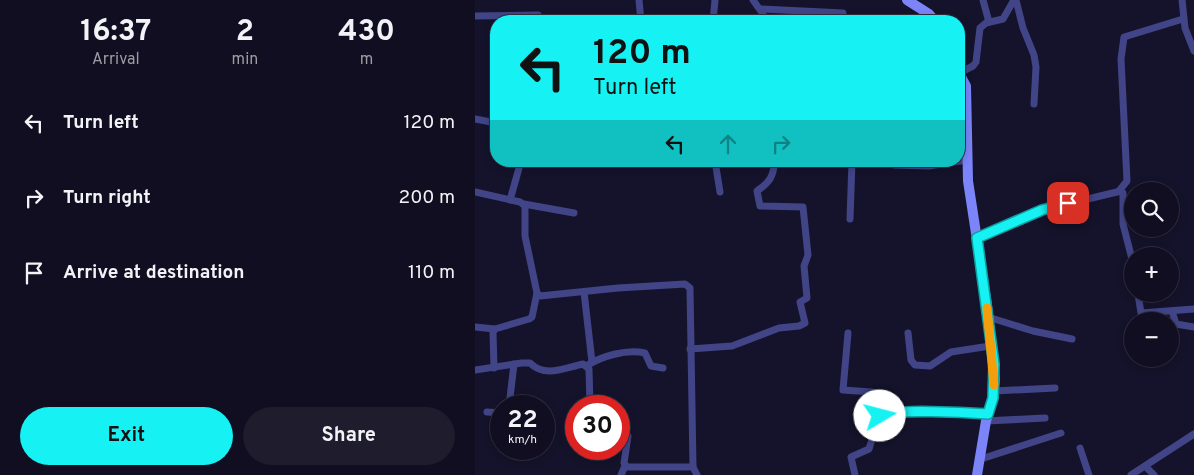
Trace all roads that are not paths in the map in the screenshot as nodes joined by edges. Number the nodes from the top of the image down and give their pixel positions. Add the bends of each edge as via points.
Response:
1 (639, 0) edge
2 (715, 0) edge
3 (753, 0) edge
4 (907, 0) edge
5 (983, 0) edge
6 (1015, 0) edge
7 (1182, 0) edge
8 (761, 9) junction
9 (843, 13) dead end
10 (640, 15) edge
11 (714, 15) edge
12 (762, 15) edge
13 (930, 15) edge
14 (475, 16) edge
15 (490, 16) edge
16 (1183, 19) junction
17 (989, 22) junction
18 (1194, 51) edge
19 (965, 70) edge
20 (965, 84) edge
21 (1034, 104) dead end
22 (475, 119) edge
23 (490, 122) edge
24 (967, 160) joint
25 (519, 167) edge
26 (716, 167) edge
27 (774, 167) edge
28 (851, 167) edge
29 (1119, 190) junction
30 (475, 192) edge
31 (720, 192) dead end
32 (510, 200) junction
33 (524, 204) junction
34 (573, 213) dead end
35 (850, 219) dead end
36 (977, 238) junction
37 (1129, 247) edge
38 (584, 292) junction
39 (537, 293) junction
40 (1139, 302) edge
41 (1194, 309) edge
42 (1172, 311) junction
43 (988, 317) junction
44 (475, 327) edge
45 (1194, 327) edge
46 (495, 329) junction
47 (848, 333) dead end
48 (908, 333) dead end
49 (1072, 339) dead end
50 (990, 346) junction
51 (690, 350) junction
52 (514, 364) junction
53 (589, 364) junction
54 (494, 368) junction
55 (663, 368) dead end
56 (475, 370) edge
57 (1055, 388) dead end
58 (994, 391) junction
59 (510, 395) edge
60 (590, 395) edge
61 (487, 412) dead end
62 (490, 412) edge
63 (880, 416) junction
64 (987, 418) junction
65 (1045, 418) dead end
66 (1061, 432) dead end
67 (1194, 433) edge
68 (1079, 448) dead end
69 (981, 459) junction
70 (626, 460) edge
71 (625, 466) junction
72 (693, 467) junction
73 (1146, 467) junction
74 (621, 475) edge
75 (697, 475) edge
76 (855, 475) edge
77 (977, 475) edge
78 (1089, 475) edge
79 (1131, 475) edge
80 (1154, 475) edge

1 - 10 street
2 - 11 street
3 - 8 street
4 - 13 street
5 - 17 street
6 - 17 street via 1003,19
6 - 21 street via 1035,61
7 - 16 street
8 - 9 street
8 - 12 street
14 - 15 street
16 - 18 street
16 - 29 street via 1124,37 1121,59 1127,181
17 - 19 street via 979,31 976,62
20 - 24 street
22 - 23 street
24 - 36 street
25 - 32 street
26 - 31 street
27 - 51 street via 769,183 757,191 760,206 803,207 808,255 804,266 807,298 800,302 805,323 779,328 732,346
28 - 35 street
29 - 36 street via 1042,210
29 - 37 street via 1123,194 1123,224
30 - 32 street
32 - 33 street
33 - 34 street
33 - 39 street via 525,236
36 - 43 street
38 - 39 street via 545,296
38 - 51 street via 688,285 691,292
38 - 53 street
39 - 46 street via 529,320
40 - 42 street via 1141,313
41 - 42 street
42 - 45 street via 1176,324
43 - 49 street
43 - 50 street
44 - 46 street
46 - 54 street
47 - 63 street via 843,390 872,392
48 - 50 street via 911,360 915,365 930,366 951,352
50 - 58 street
51 - 72 street
52 - 53 street via 530,363 545,373
52 - 54 street
52 - 59 street
53 - 55 street via 603,357 643,352 649,365
53 - 60 street
54 - 56 street
57 - 58 street
58 - 64 street
61 - 62 street
63 - 64 street via 888,412 951,412
63 - 76 street via 869,448 851,457
64 - 65 street
64 - 69 street
66 - 69 street
67 - 73 street
68 - 78 street
69 - 77 street
70 - 71 street
71 - 72 street
71 - 74 street
72 - 75 street
73 - 79 street
73 - 80 street

